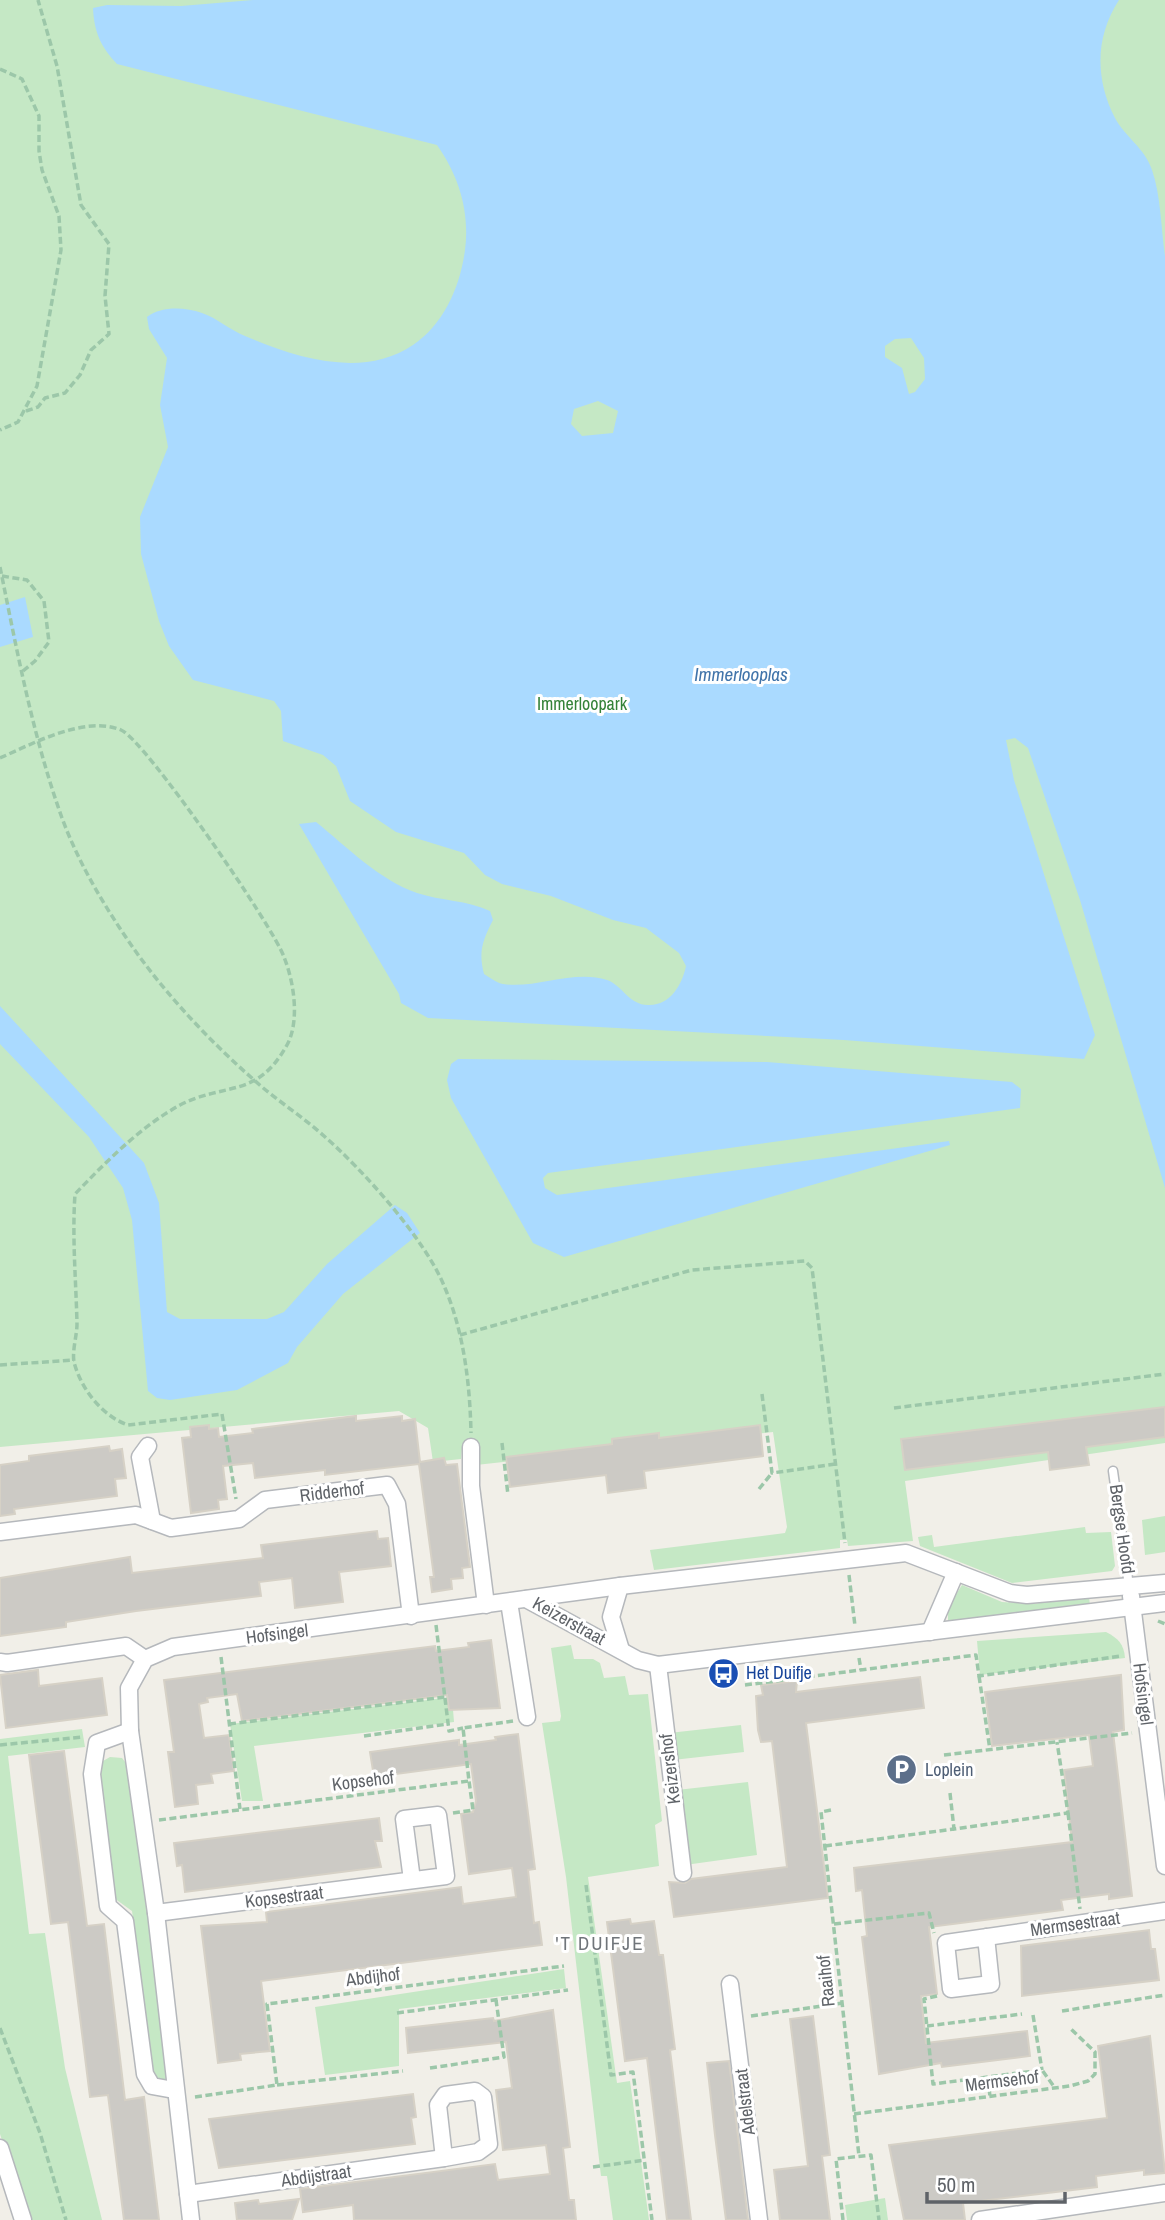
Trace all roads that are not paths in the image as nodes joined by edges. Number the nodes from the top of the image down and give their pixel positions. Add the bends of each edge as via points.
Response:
1 (148, 1446) dead end
2 (471, 1447) road end
3 (1113, 1471) dead end
4 (152, 1521) junction
5 (0, 1532) edge
6 (956, 1572) junction
7 (1165, 1583) edge
8 (620, 1586) junction
9 (1129, 1586) junction
10 (526, 1599) junction
11 (509, 1602) junction
12 (1165, 1603) edge
13 (486, 1605) junction
14 (1132, 1605) junction
15 (411, 1616) junction
16 (930, 1632) junction
17 (621, 1650) junction
18 (145, 1659) junction
19 (0, 1661) edge
20 (658, 1665) junction
21 (520, 1719) road end
22 (130, 1731) junction
23 (1165, 1866) edge
24 (683, 1873) dead end
25 (412, 1881) junction
26 (1165, 1911) edge
27 (156, 1913) junction
28 (986, 1937) junction
29 (730, 1984) dead end
30 (175, 2095) junction
31 (0, 2148) edge
32 (444, 2158) junction
33 (1165, 2193) edge
34 (188, 2194) junction
35 (1019, 2217) edge
36 (23, 2220) edge
37 (191, 2220) edge
38 (760, 2220) edge
39 (980, 2220) edge

1 - 4 street via 140,1457
2 - 13 street via 471,1486
3 - 9 lane, Bergse Hoofd
4 - 5 street, Ridderhof via 136,1515
4 - 15 street, Ridderhof via 171,1528 239,1519 265,1500 387,1485 397,1504
6 - 8 street, Keizerstraat via 906,1553
6 - 9 street, Keizerstraat via 1027,1595
6 - 16 street
7 - 9 street, Keizerstraat
8 - 10 street, Keizerstraat
8 - 17 street via 611,1617
9 - 14 street, Hofsingel
10 - 11 street, Hofsingel
10 - 17 street, Keizerstraat
11 - 13 street, Hofsingel
11 - 21 street
12 - 14 street, Keizerstraat
13 - 15 street, Hofsingel
14 - 16 street, Keizerstraat
14 - 23 street, Hofsingel
15 - 18 street, Hofsingel via 173,1647
16 - 20 street, Keizerstraat
17 - 20 street, Keizerstraat
18 - 19 street via 126,1646
18 - 22 street via 129,1688
20 - 24 street, Keizershof
22 - 27 street
22 - 30 street via 97,1743 92,1774 107,1906 125,1921 145,2074 152,2086
25 - 25 street, Kopsestraat via 446,1876 438,1815 404,1819
25 - 27 street, Kopsestraat
26 - 28 street, Mermsestraat
27 - 30 street
28 - 28 street, Mermsestraat via 991,1984 951,1989 946,1943
29 - 38 street, Adelstraat
30 - 34 street
31 - 36 street
32 - 32 street, Abdijstraat via 438,2105 445,2095 475,2091 483,2097 489,2144 478,2152
32 - 34 street, Abdijstraat
33 - 35 street
34 - 37 street
35 - 39 street

